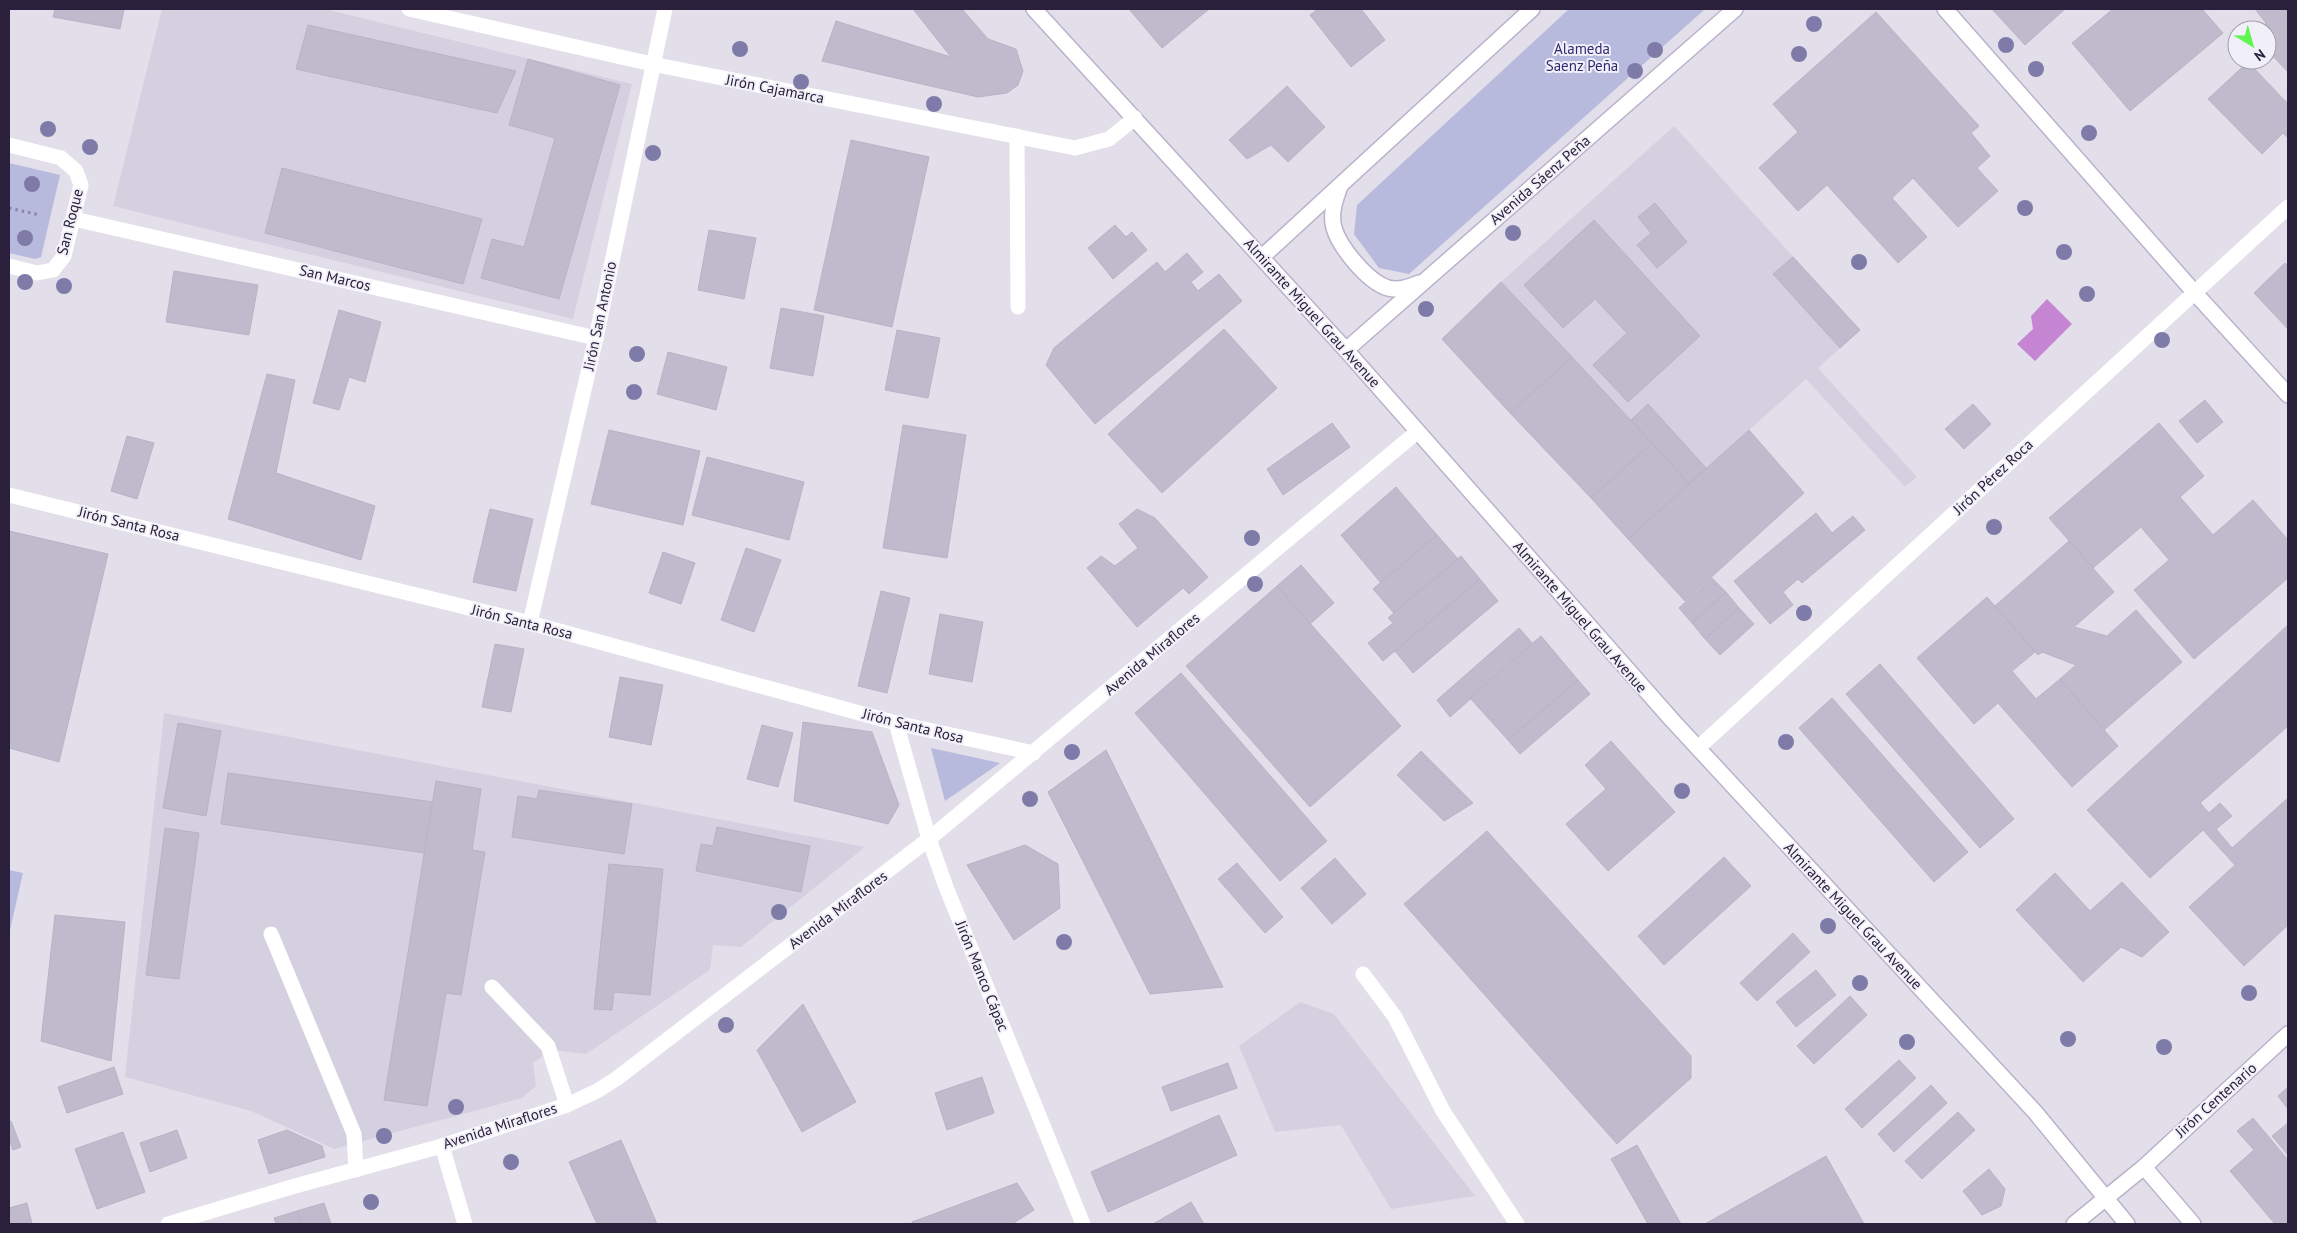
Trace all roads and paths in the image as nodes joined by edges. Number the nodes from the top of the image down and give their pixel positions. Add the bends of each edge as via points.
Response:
1 (409, 9) edge
2 (665, 9) edge
3 (1034, 9) edge
4 (1532, 9) edge
5 (1734, 9) edge
6 (1945, 9) edge
7 (652, 64) junction
8 (1135, 118) junction
9 (1016, 136) junction
10 (9, 145) edge
11 (1340, 185) junction
12 (2288, 207) edge
13 (9, 208) edge
14 (40, 215) dead end
15 (74, 219) junction
16 (1262, 257) junction
17 (9, 266) edge
18 (1427, 280) junction
19 (2194, 292) junction
20 (1018, 307) dead end
21 (596, 338) junction
22 (1346, 350) junction
23 (2288, 395) edge
24 (1418, 432) junction
25 (9, 495) edge
26 (530, 622) junction
27 (896, 723) junction
28 (1698, 748) junction
29 (1034, 753) junction
30 (929, 839) junction
31 (271, 934) dead end
32 (1363, 974) dead end
33 (492, 987) dead end
34 (2288, 1034) edge
35 (566, 1105) junction
36 (442, 1146) junction
37 (2144, 1167) junction
38 (356, 1170) junction
39 (2107, 1199) junction
40 (1079, 1223) edge
41 (168, 1224) edge
42 (465, 1224) edge
43 (1518, 1224) edge
44 (2074, 1224) edge
45 (2127, 1224) edge
46 (2194, 1224) edge

1 - 7 street, Jirón Cajamarca
2 - 7 street, Jirón San Antonio
3 - 8 street, Almirante Miguel Grau Avenue
4 - 11 street
5 - 18 street, Avenida Sáenz Peña
6 - 19 street
7 - 9 street, Jirón Cajamarca
7 - 21 street, Jirón San Antonio
8 - 9 street, Jirón Cajamarca via 1109,139 1075,148
8 - 16 street, Almirante Miguel Grau Avenue
9 - 20 street
10 - 15 street, San Roque via 61,158 76,171 81,185
11 - 16 street
11 - 18 street via 1333,206 1334,227 1343,248 1354,261 1388,288 1407,289
12 - 19 street, Jirón Pérez Roca
13 - 14 path
15 - 17 street, San Roque via 64,256 53,270 37,273
15 - 21 street, San Marcos
16 - 22 street, Almirante Miguel Grau Avenue
18 - 22 street, Avenida Sáenz Peña
19 - 23 street
19 - 28 street, Jirón Pérez Roca
21 - 26 street, Jirón San Antonio
22 - 24 street, Almirante Miguel Grau Avenue
24 - 28 street, Almirante Miguel Grau Avenue
24 - 29 street, Avenida Miraflores
25 - 26 street, Jirón Santa Rosa
26 - 27 street, Jirón Santa Rosa
27 - 29 street, Jirón Santa Rosa
27 - 30 street, Jirón Manco Cápac
28 - 39 street, Almirante Miguel Grau Avenue via 2035,1112
29 - 30 street, Avenida Miraflores
30 - 35 street, Avenida Miraflores via 633,1067 598,1091
30 - 40 street, Jirón Manco Cápac
31 - 38 street via 354,1134
32 - 43 street via 1395,1017 1443,1111
33 - 35 street via 548,1046
34 - 37 street, Jirón Centenario
35 - 36 street, Avenida Miraflores
36 - 38 street, Avenida Miraflores
36 - 42 street
37 - 39 street, Jirón Centenario
37 - 46 street
38 - 41 street, Avenida Miraflores
39 - 44 street, Jirón Centenario
39 - 45 street, Almirante Miguel Grau Avenue

